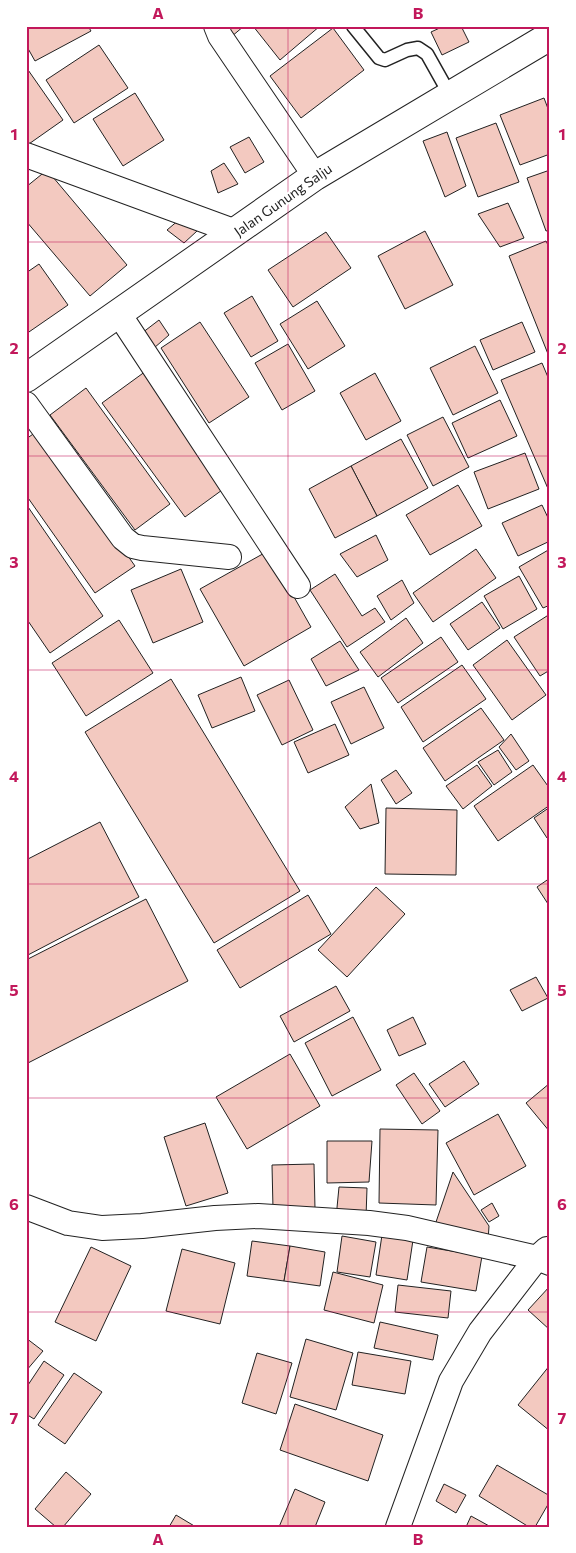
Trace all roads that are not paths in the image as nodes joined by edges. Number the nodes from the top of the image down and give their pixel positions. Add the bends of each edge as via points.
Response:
1 (216, 26) edge
2 (353, 26) edge
3 (550, 36) edge
4 (450, 95) junction
5 (26, 155) edge
6 (314, 176) junction
7 (236, 232) junction
8 (119, 314) junction
9 (26, 378) edge
10 (26, 404) edge
11 (229, 557) dead end
12 (298, 586) dead end
13 (26, 1207) edge
14 (546, 1256) edge
15 (398, 1527) edge

1 - 6 street
2 - 4 lane via 379,58 385,60 418,48 427,54
3 - 4 main road, Jalan Gunung Salju
4 - 6 main road, Jalan Gunung Salju
5 - 7 street
6 - 7 main road, Jalan Gunung Salju
7 - 8 main road, Jalan Gunung Salju
8 - 9 main road, Jalan Gunung Salju
8 - 12 street
10 - 11 street via 123,538 133,546
13 - 14 street via 68,1223 102,1228 258,1216 369,1223
14 - 15 street via 480,1332 451,1381

